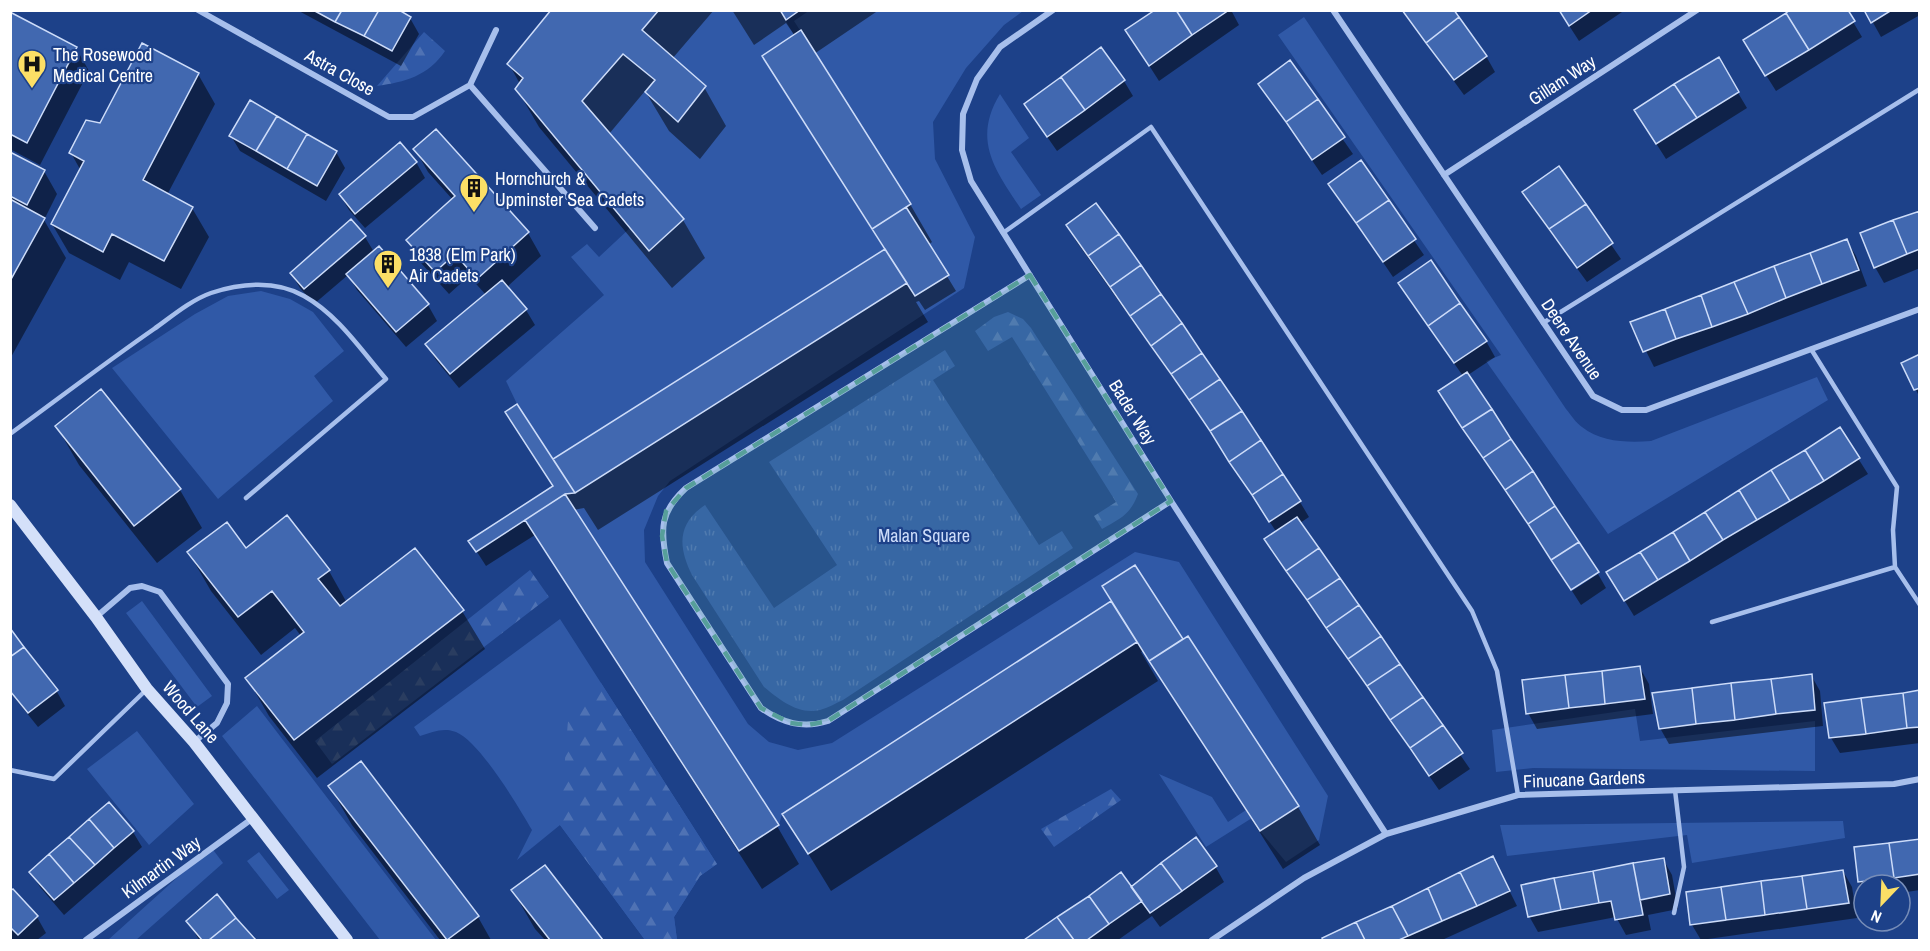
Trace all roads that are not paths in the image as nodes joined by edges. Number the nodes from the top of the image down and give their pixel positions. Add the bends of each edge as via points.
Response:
1 (198, 10) edge
2 (1053, 10) edge
3 (1333, 10) edge
4 (1696, 10) edge
5 (496, 30) dead end
6 (470, 84) junction
7 (1920, 89) edge
8 (1444, 175) junction
9 (595, 228) dead end
10 (1003, 233) junction
11 (1030, 275) junction
12 (1920, 309) edge
13 (1543, 323) junction
14 (1810, 349) junction
15 (10, 434) edge
16 (246, 498) dead end
17 (1171, 501) junction
18 (10, 505) edge
19 (1894, 567) junction
20 (1920, 605) edge
21 (96, 617) junction
22 (1712, 622) dead end
23 (147, 689) junction
24 (194, 742) junction
25 (10, 770) edge
26 (1920, 779) edge
27 (1676, 790) junction
28 (1518, 795) junction
29 (253, 818) junction
30 (1386, 834) junction
31 (1674, 913) dead end
32 (86, 940) edge
33 (347, 940) edge
34 (1212, 940) edge

1 - 6 street, Astra Close via 389,117 413,117
2 - 10 street, Bader Way via 1000,47 977,79 963,114 962,150 971,181
3 - 8 street, Deere Avenue
4 - 8 street, Gillam Way
5 - 6 street
6 - 9 street
7 - 13 lane
8 - 13 street, Deere Avenue
10 - 11 street, Bader Way
10 - 28 lane via 1151,127 1472,610 1497,671
11 - 17 street, Bader Way
11 - 17 street via 686,488 666,511 662,536 667,563 761,708 790,723 817,724
12 - 14 street, Deere Avenue
13 - 14 street, Deere Avenue via 1593,396 1622,410 1646,410
14 - 19 lane via 1896,487
15 - 16 lane via 182,309 209,294 243,285 277,285 326,310 386,379
17 - 30 street, Bader Way
18 - 21 street, Wood Lane
19 - 20 lane
19 - 22 lane
21 - 23 street, Wood Lane
21 - 24 street via 130,588 142,586 160,592 228,684 227,703 217,723
23 - 24 street, Wood Lane
23 - 25 lane via 54,778
24 - 29 street, Wood Lane
26 - 27 street, Finucane Gardens via 1894,784
27 - 28 street, Finucane Gardens
27 - 31 lane via 1684,867
28 - 30 street, Finucane Gardens
29 - 32 street, Kilmartin Way
29 - 33 street, Wood Lane
30 - 34 street, Finucane Gardens via 1304,878

